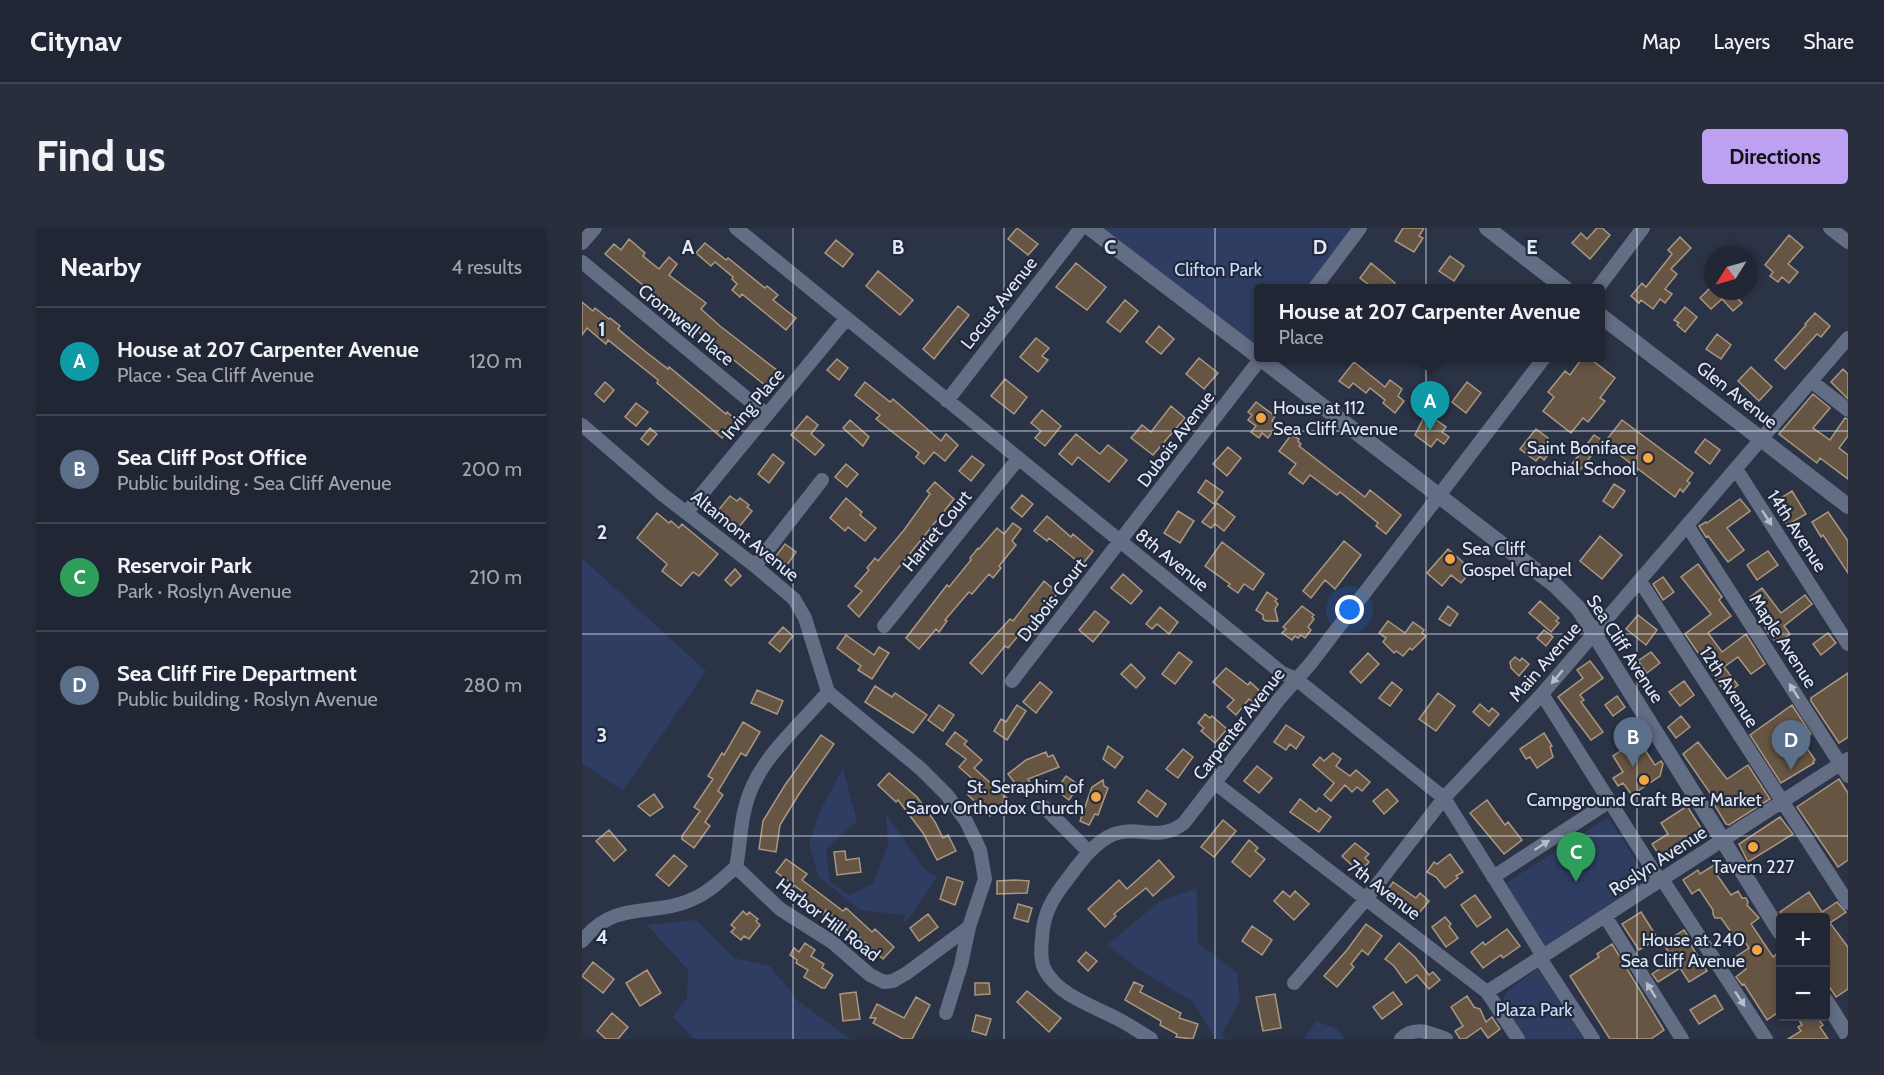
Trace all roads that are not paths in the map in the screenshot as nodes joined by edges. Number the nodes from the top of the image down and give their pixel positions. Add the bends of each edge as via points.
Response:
1 (595, 228) edge
2 (736, 228) edge
3 (1081, 228) edge
4 (1090, 228) edge
5 (1360, 228) edge
6 (1487, 228) edge
7 (1643, 228) edge
8 (1830, 228) edge
9 (1848, 242) edge
10 (582, 243) edge
11 (582, 262) edge
12 (1317, 284) edge
13 (1561, 284) edge
14 (1600, 284) edge
15 (846, 319) junction
16 (1605, 319) edge
17 (1848, 338) edge
18 (1254, 352) edge
19 (1256, 362) edge
20 (1266, 362) edge
21 (1540, 362) edge
22 (1811, 381) junction
23 (947, 401) junction
24 (1848, 410) edge
25 (767, 415) junction
26 (582, 425) edge
27 (1761, 439) junction
28 (1018, 459) junction
29 (1736, 469) junction
30 (822, 480) dead end
31 (1439, 495) junction
32 (1846, 506) edge
33 (687, 512) junction
34 (1687, 525) junction
35 (1121, 542) junction
36 (755, 566) junction
37 (1640, 581) junction
38 (884, 626) dead end
39 (1594, 632) junction
40 (1848, 644) edge
41 (1296, 679) junction
42 (1012, 681) dead end
43 (828, 692) junction
44 (1542, 694) junction
45 (1844, 761) edge
46 (1848, 776) edge
47 (1215, 783) junction
48 (1444, 798) junction
49 (1610, 801) junction
50 (1781, 802) junction
51 (1044, 807) dead end
52 (1724, 840) junction
53 (1089, 852) junction
54 (736, 867) junction
55 (1493, 877) junction
56 (1661, 880) junction
57 (1366, 899) junction
58 (1848, 903) edge
59 (1605, 916) junction
60 (1776, 925) edge
61 (969, 927) junction
62 (582, 941) edge
63 (1542, 957) junction
64 (1294, 983) dead end
65 (1487, 992) junction
66 (1830, 1007) edge
67 (946, 1013) dead end
68 (1848, 1036) edge
69 (1151, 1039) edge
70 (1401, 1039) edge
71 (1446, 1039) edge
72 (1518, 1039) edge
73 (1593, 1039) edge
74 (1682, 1039) edge
75 (1766, 1039) edge

1 - 10 street
2 - 15 street, 8th Avenue
3 - 23 street, Locust Avenue
4 - 18 street, Sea Cliff Avenue
5 - 12 street
6 - 13 street
7 - 14 street
8 - 9 street
11 - 25 street, Cromwell Place
15 - 23 street, 8th Avenue
15 - 25 street, Irving Place
16 - 27 street, Glen Avenue
17 - 22 street, Main Avenue
19 - 35 street, Dubois Avenue
20 - 31 street, Sea Cliff Avenue
21 - 31 street, Carpenter Avenue
22 - 24 street
22 - 27 street, Main Avenue
23 - 28 street, 8th Avenue
25 - 33 street, Irving Place
26 - 33 street, Altamont Avenue
27 - 29 street, Main Avenue
27 - 32 street, Glen Avenue
28 - 35 street, 8th Avenue
28 - 38 street, Harriet Court
29 - 34 street, Main Avenue
29 -> 40 street, 14th Avenue
30 - 36 street
31 - 39 street, Sea Cliff Avenue via 1556,586
31 - 41 street, Carpenter Avenue
33 - 36 street, Altamont Avenue
34 - 37 street, Main Avenue
45 -> 34 street, Maple Avenue
35 - 41 street, 8th Avenue via 1282,673
35 - 42 street, Dubois Court
36 - 43 street, Altamont Avenue via 800,607
37 - 39 street, Main Avenue
37 - 50 street, 12th Avenue
39 -> 44 street, Main Avenue
39 - 52 street, Sea Cliff Avenue
41 - 47 street, Carpenter Avenue
41 - 48 street, 8th Avenue
43 - 54 street via 758,774 745,807
43 - 61 street via 921,769 966,821 984,868 983,888
44 - 48 street, Main Avenue
44 - 49 street
45 - 46 street, Maple Avenue
45 - 50 street, Roslyn Avenue
47 - 53 street, Carpenter Avenue via 1184,823 1173,831 1114,834
47 - 57 street, 7th Avenue
48 - 55 street, 8th Avenue
48 - 57 street, Main Avenue
55 -> 49 street
49 - 56 street
50 - 52 street, Roslyn Avenue
50 - 58 street, 12th Avenue
51 - 53 street
52 - 56 street, Roslyn Avenue
52 - 60 street, Sea Cliff Avenue
53 - 69 street, Carpenter Avenue via 1051,901 1042,930 1042,963 1060,987
54 - 61 street, Harbor Hill Road via 780,909 884,982 907,973
54 - 62 street via 695,899 620,913 603,920
55 - 63 street, 8th Avenue
56 - 59 street, Roslyn Avenue
56 -> 75 street
57 - 64 street, Main Avenue
57 - 65 street, 7th Avenue
59 - 63 street, Roslyn Avenue
74 -> 59 street
61 - 67 street
63 - 65 street, Roslyn Avenue
63 - 73 street, 8th Avenue
65 - 72 street, 7th Avenue
66 - 68 street
70 - 71 street via 1417,1030

